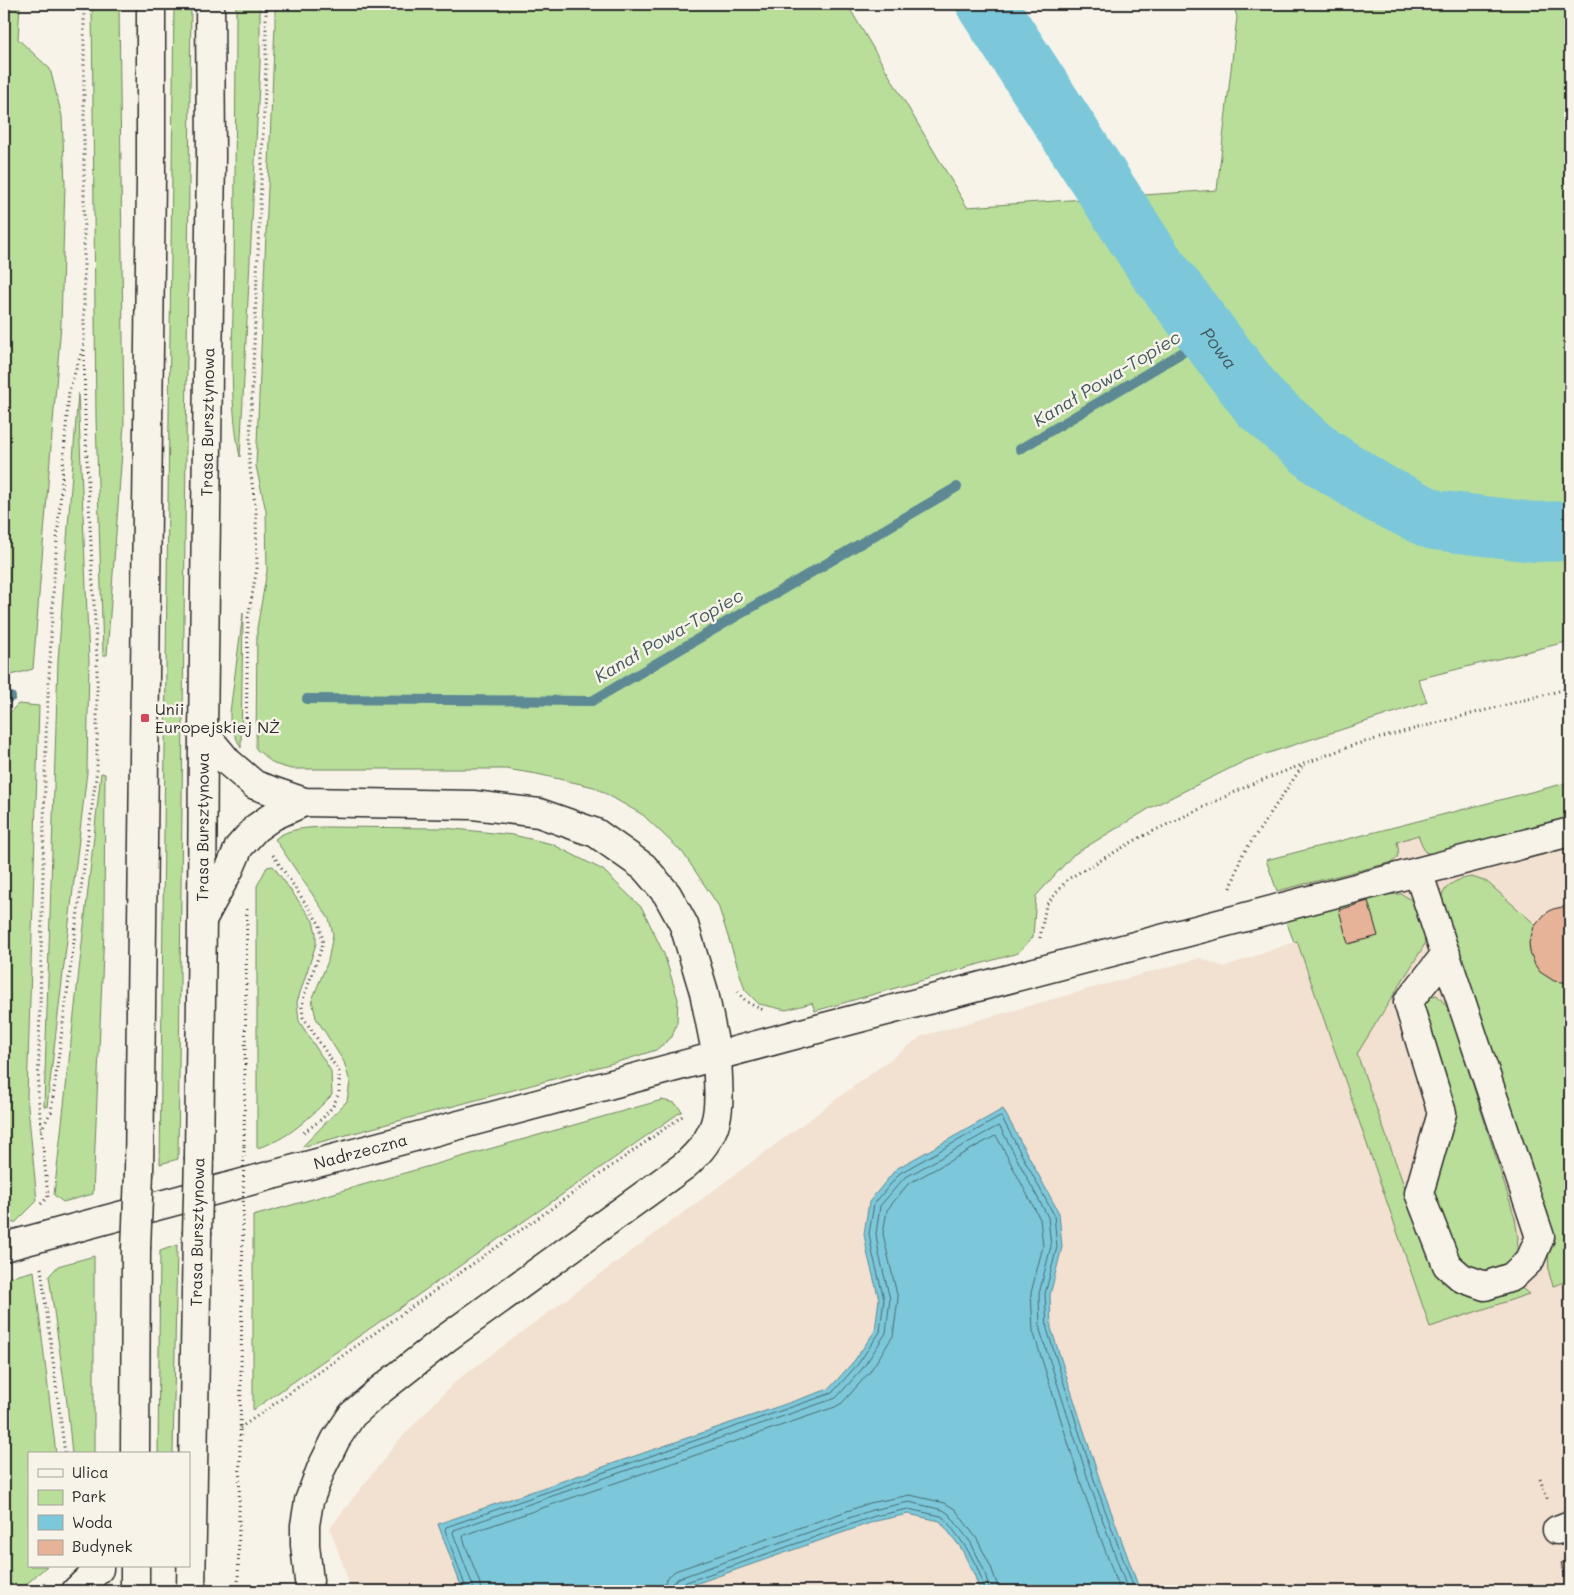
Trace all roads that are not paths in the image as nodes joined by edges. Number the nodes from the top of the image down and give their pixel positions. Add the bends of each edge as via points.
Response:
1 (151, 4) edge
2 (210, 4) edge
3 (203, 732) junction
4 (304, 802) junction
5 (1570, 832) edge
6 (1418, 872) junction
7 (202, 919) junction
8 (1446, 954) junction
9 (717, 1057) junction
10 (4, 1247) edge
11 (135, 1452) edge
12 (99, 1568) edge
13 (135, 1568) edge
14 (309, 1581) dead end
15 (76, 1591) edge
16 (134, 1591) edge
17 (191, 1591) edge

1 - 11 main road, bridge
2 - 3 main road, Trasa Bursztynowa
3 - 4 main road via 228,762 255,785
3 - 7 main road, Trasa Bursztynowa
4 - 7 main road via 273,816 256,828 239,847
4 - 9 main road via 473,805 539,813 596,832 644,867 667,894 684,925 704,992
5 - 6 main road, Nadrzeczna
6 - 8 main road
6 - 9 main road, Nadrzeczna
7 - 17 main road, Trasa Bursztynowa, bridge
8 - 8 main road via 1540,1237 1530,1260 1512,1277 1485,1286 1462,1278 1447,1265 1419,1193 1442,1113 1408,1002
9 - 10 main road, Nadrzeczna
9 - 14 main road via 716,1121 708,1141 697,1155 445,1339 352,1415 336,1439 309,1501 305,1525
12 - 15 main road
13 - 16 main road

